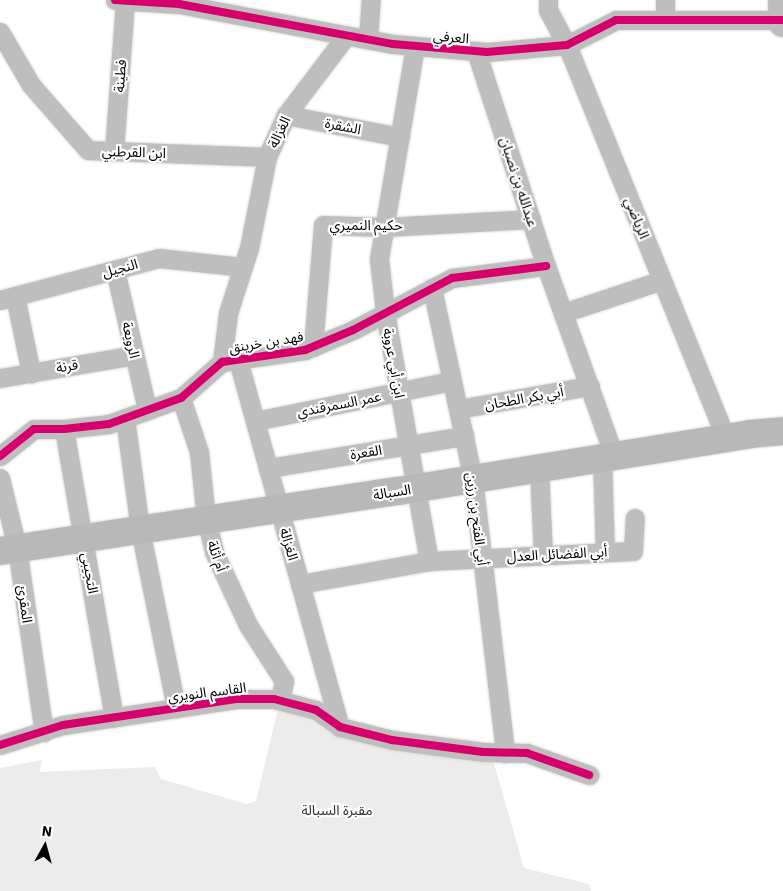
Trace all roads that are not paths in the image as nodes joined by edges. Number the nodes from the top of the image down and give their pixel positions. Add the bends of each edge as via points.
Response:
1 (115, 0) edge
2 (370, 0) edge
3 (548, 0) edge
4 (665, 0) edge
5 (782, 0) edge
6 (131, 1) edge
7 (228, 7) edge
8 (665, 20) junction
9 (783, 22) edge
10 (0, 32) edge
11 (346, 36) junction
12 (368, 39) junction
13 (567, 45) junction
14 (415, 46) junction
15 (476, 51) junction
16 (286, 115) junction
17 (400, 137) junction
18 (114, 151) junction
19 (267, 157) junction
20 (531, 219) junction
21 (385, 227) junction
22 (243, 266) junction
23 (546, 266) junction
24 (115, 270) junction
25 (662, 280) junction
26 (432, 288) junction
27 (4, 298) edge
28 (385, 312) junction
29 (563, 313) junction
30 (314, 347) junction
31 (134, 355) junction
32 (230, 361) junction
33 (31, 373) junction
34 (0, 378) edge
35 (452, 381) junction
36 (590, 386) junction
37 (399, 392) junction
38 (181, 398) junction
39 (458, 409) junction
40 (148, 410) junction
41 (125, 418) junction
42 (255, 421) junction
43 (64, 429) junction
44 (783, 431) edge
45 (464, 436) junction
46 (726, 438) junction
47 (409, 445) junction
48 (0, 456) edge
49 (608, 457) junction
50 (268, 468) junction
51 (539, 468) junction
52 (0, 478) edge
53 (473, 478) junction
54 (417, 488) junction
55 (279, 508) junction
56 (635, 518) dead end
57 (206, 519) junction
58 (140, 529) junction
59 (84, 537) junction
60 (8, 549) edge
61 (605, 552) junction
62 (543, 555) junction
63 (482, 558) junction
64 (429, 561) junction
65 (300, 584) junction
66 (280, 700) junction
67 (176, 708) junction
68 (114, 718) junction
69 (340, 727) junction
70 (44, 732) junction
71 (0, 745) edge
72 (505, 753) junction
73 (589, 774) dead end

1 - 6 street, العرفي
2 - 12 street
3 - 13 street, الرياضي via 548,10
4 - 8 street
5 - 9 main road
6 - 7 street, العرفي
6 - 18 street, فطينة
7 - 11 street, العرفي
8 - 9 street, العرفي
8 - 13 street, العرفي via 616,20
10 - 18 street, ابن القرطبي via 31,85 88,150
11 - 12 street, العرفي
11 - 16 street, الغزالة
12 - 14 street, العرفي
13 - 15 street, العرفي
13 - 25 street, الرياضي
14 - 15 street, العرفي
14 - 17 street, ابن أبي عروبة
15 - 20 street, عبدالله بن نصبان
16 - 17 street, الشقرة
16 - 19 street, الغزالة
17 - 21 street, ابن أبي عروبة
18 - 19 street, ابن القرطبي
19 - 22 street, الغزالة
20 - 21 street, حكيم النميري
20 - 23 street, عبدالله بن نصبان
21 - 28 street, ابن أبي عروبة via 379,259
21 - 30 street, حكيم النميري via 323,225
22 - 24 street, النجيل via 159,258
22 - 32 street, الغزالة via 228,313
23 - 26 street, فهد بن خرينق via 452,278
23 - 29 street, عبدالله بن نصبان
24 - 27 street, النجيل
24 - 31 street, الرويعة
25 - 29 street
25 - 46 street, الرياضي
26 - 28 street, فهد بن خرينق
26 - 35 street, أبي الفتح بن رزين
27 - 33 street
28 - 30 street, فهد بن خرينق
28 - 37 street, ابن أبي عروبة
29 - 36 street, عبدالله بن نصبان
30 - 32 street, فهد بن خرينق
31 - 33 street, قرنة
31 - 40 street, الرويعة
32 - 38 street, فهد بن خرينق
32 - 42 street, الغزالة
33 - 34 street, قرنة
35 - 37 street, عمر السمرقندي
35 - 39 street, أبي الفتح بن رزين
36 - 39 street, أبي بكر الطحان
36 - 49 street, عبدالله بن نصبان
37 - 42 street, عمر السمرقندي
37 - 47 street, ابن أبي عروبة
38 - 40 street, فهد بن خرينق
38 - 57 street, أم أثلة via 199,452
39 - 45 street, أبي الفتح بن رزين
40 - 41 street, فهد بن خرينق
41 - 43 street, فهد بن خرينق via 109,424
41 - 58 street
42 - 50 street, الغزالة
43 - 48 street, فهد بن خرينق via 34,429
43 - 59 street, التجيبي
44 - 46 main road, السبالة
45 - 47 street, القعرة
45 - 53 street, أبي الفتح بن رزين
46 - 49 main road, السبالة
47 - 50 street, القعرة
47 - 54 street, ابن أبي عروبة
49 - 51 main road, السبالة
49 - 61 street, عبدالله بن نصبان
50 - 55 street, الغزالة
51 - 53 main road, السبالة
51 - 62 street
52 - 60 street, المقرئ
53 - 54 main road, السبالة
53 - 63 street, أبي الفتح بن رزين
54 - 55 main road, السبالة
54 - 64 street, ابن أبي عروبة
55 - 57 main road, السبالة
55 - 65 street, الغزالة
56 - 61 street, أبي الفضائل العدل via 633,551
57 - 58 main road, السبالة
57 - 66 street, أم أثلة via 214,552 228,585 248,626 284,681
58 - 59 main road, السبالة
58 - 67 street
59 - 60 main road, السبالة
59 - 68 street, التجيبي
60 - 70 street, المقرئ
61 - 62 street, أبي الفضائل العدل
62 - 63 street, أبي الفضائل العدل
63 - 64 street, أبي الفضائل العدل
63 - 72 street, أبي الفتح بن رزين
64 - 65 street, أبي الفضائل العدل
65 - 69 street, الغزالة
66 - 67 street, القاسم النويري via 236,699
66 - 69 street, القاسم النويري via 316,710
67 - 68 street, القاسم النويري
68 - 70 street, القاسم النويري
69 - 72 street, القاسم النويري via 392,740
70 - 71 street, القاسم النويري
72 - 73 street, القاسم النويري via 527,753

